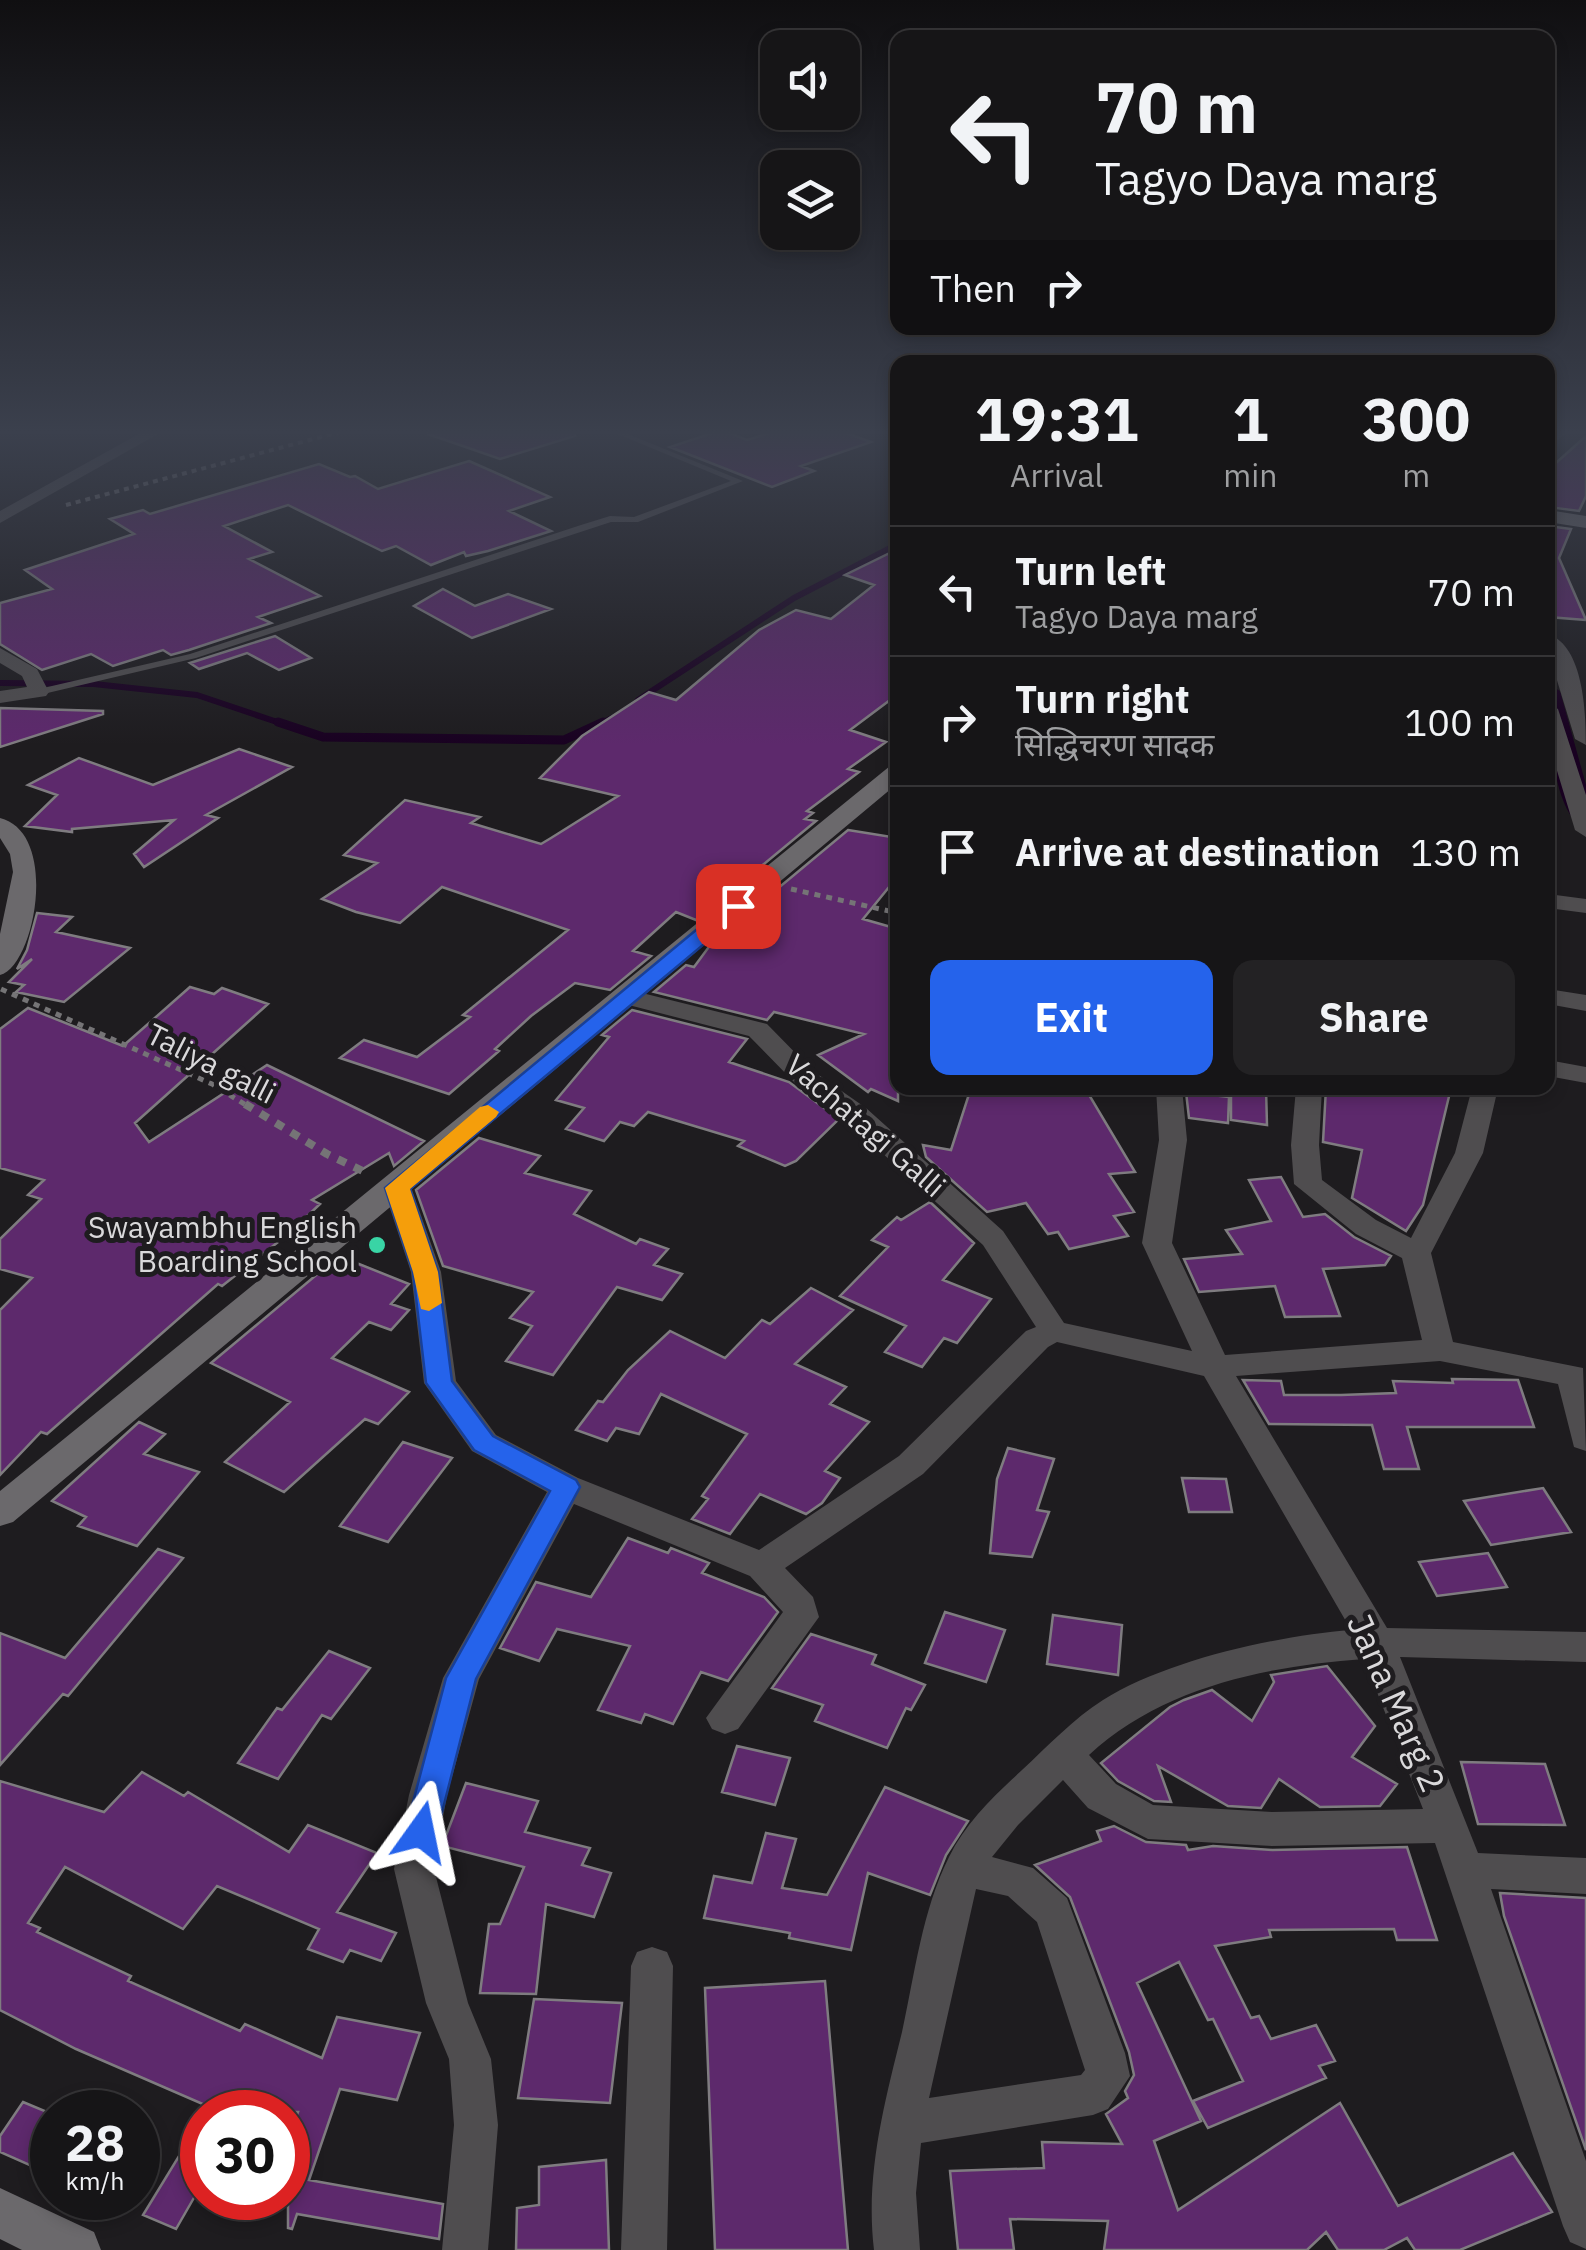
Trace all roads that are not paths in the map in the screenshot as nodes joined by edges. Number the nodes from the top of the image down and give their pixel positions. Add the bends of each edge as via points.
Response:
1 (560, 535) edge
2 (1555, 647) edge
3 (0, 654) edge
4 (40, 692) junction
5 (0, 697) edge
6 (1555, 730) edge
7 (1586, 739) edge
8 (890, 778) edge
9 (0, 825) edge
10 (1586, 830) edge
11 (1555, 902) edge
12 (1584, 906) edge
13 (0, 967) edge
14 (626, 997) junction
15 (1555, 998) edge
16 (1586, 1003) edge
17 (1555, 1069) edge
18 (1586, 1075) edge
19 (1170, 1095) edge
20 (1309, 1095) edge
21 (1482, 1095) edge
22 (397, 1188) junction
23 (1416, 1253) junction
24 (1054, 1331) junction
25 (1440, 1350) junction
26 (1215, 1367) junction
27 (1579, 1377) edge
28 (1586, 1439) edge
29 (566, 1487) junction
30 (0, 1512) edge
31 (762, 1566) junction
32 (1374, 1640) junction
33 (1586, 1647) edge
34 (725, 1718) dead end
35 (1065, 1755) junction
36 (1449, 1826) junction
37 (964, 1868) junction
38 (1462, 1870) junction
39 (1586, 1876) edge
40 (652, 1966) dead end
41 (903, 2124) junction
42 (0, 2214) edge
43 (1586, 2226) edge
44 (76, 2250) edge
45 (466, 2250) edge
46 (644, 2250) edge
47 (897, 2250) edge

1 - 4 lane via 193,656
2 - 7 street
3 - 4 street via 30,673
4 - 5 street
6 - 10 street
8 - 14 main road
9 - 13 main road via 24,852 26,871 15,932
11 - 12 street
14 - 22 main road
14 - 24 street, Vachatagi Galli via 758,1030 993,1238
15 - 16 street
17 - 18 street
19 - 26 street, Jana Marg 2 via 1173,1140 1157,1244
20 - 23 street via 1308,1184 1366,1227
21 - 23 street via 1446,1206
22 - 29 street via 426,1272 440,1383 484,1443
22 - 30 main road
23 - 25 street
24 - 26 street
24 - 31 street via 910,1465
25 - 26 street
25 - 27 street
26 - 32 street, Jana Marg 2
27 - 28 street
29 - 31 street
29 - 45 street via 462,1678 414,1869 447,2003 470,2058 476,2125
31 - 34 street via 801,1616
32 - 33 street
32 - 35 street via 1302,1647 1222,1666 1119,1710
32 - 36 street, Jana Marg 2
35 - 36 street via 1102,1796 1148,1822 1272,1829
35 - 37 street via 993,1821
36 - 38 street, Jana Marg 2
37 - 41 street
37 - 41 street via 1019,1880 1053,1911 1108,2076 1094,2094
38 - 39 street
38 - 43 street, Jana Marg 2
40 - 46 street
41 - 47 street via 892,2220
42 - 44 main road

